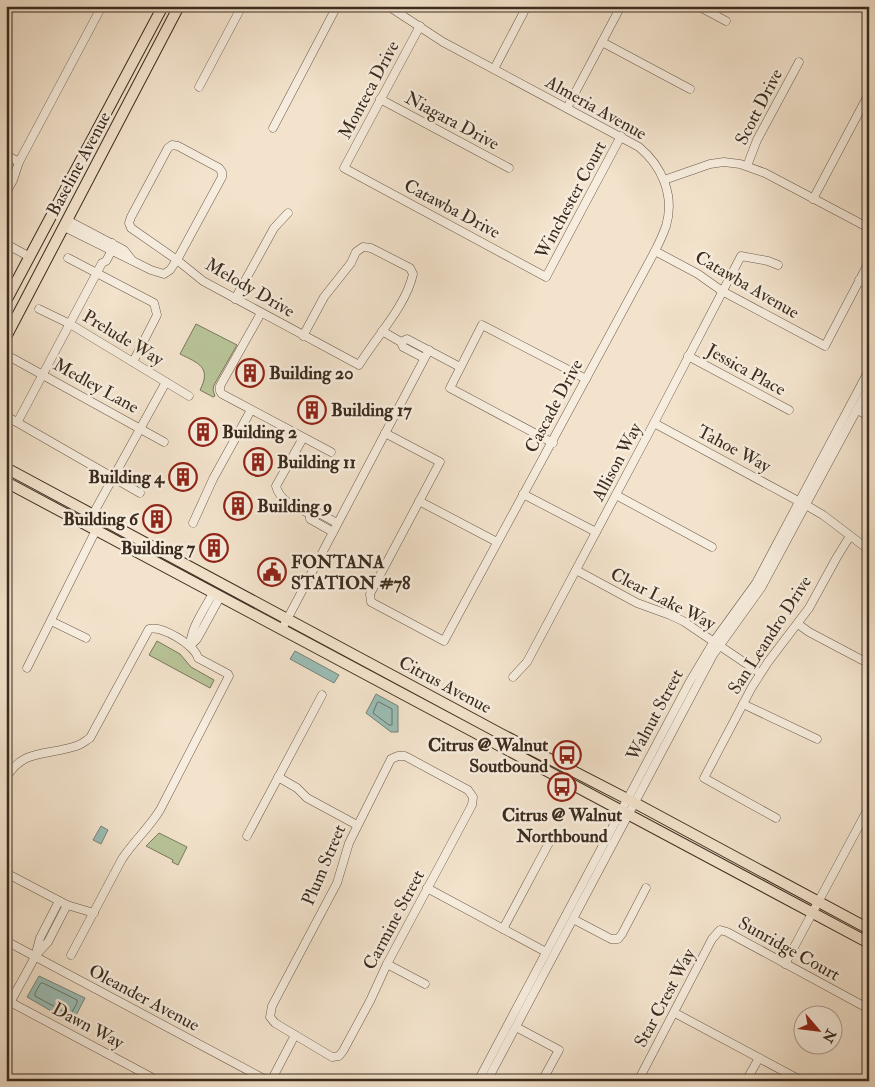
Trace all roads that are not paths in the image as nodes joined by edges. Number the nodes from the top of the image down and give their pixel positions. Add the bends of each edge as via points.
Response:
1 (102, 6) edge
2 (163, 6) edge
3 (180, 6) edge
4 (242, 6) edge
5 (337, 6) edge
6 (388, 6) edge
7 (527, 6) edge
8 (621, 6) edge
9 (698, 6) edge
10 (726, 21) dead end
11 (420, 26) junction
12 (602, 42) junction
13 (799, 62) dead end
14 (494, 69) junction
15 (199, 87) dead end
16 (690, 89) dead end
17 (380, 99) junction
18 (866, 100) dead end
19 (567, 108) junction
20 (273, 128) dead end
21 (622, 136) junction
22 (6, 155) edge
23 (19, 162) junction
24 (747, 166) junction
25 (344, 168) joint
26 (509, 168) dead end
27 (664, 180) junction
28 (6, 193) edge
29 (813, 199) junction
30 (288, 213) dead end
31 (66, 224) junction
32 (869, 228) edge
33 (6, 244) edge
34 (109, 248) junction
35 (655, 251) junction
36 (30, 257) junction
37 (68, 258) dead end
38 (177, 260) junction
39 (869, 262) edge
40 (778, 265) dead end
41 (97, 273) junction
42 (546, 277) joint
43 (859, 280) junction
44 (869, 285) edge
45 (722, 291) junction
46 (235, 299) junction
47 (6, 301) edge
48 (39, 309) dead end
49 (260, 313) junction
50 (70, 324) junction
51 (382, 331) junction
52 (303, 336) junction
53 (6, 337) edge
54 (402, 342) junction
55 (429, 350) junction
56 (688, 356) junction
57 (12, 358) dead end
58 (424, 358) junction
59 (133, 362) junction
60 (460, 367) junction
61 (869, 370) edge
62 (42, 374) junction
63 (586, 379) junction
64 (166, 382) junction
65 (869, 387) edge
66 (189, 396) dead end
67 (251, 410) junction
68 (789, 410) dead end
69 (857, 410) junction
70 (6, 416) edge
71 (869, 416) edge
72 (18, 422) junction
73 (654, 424) junction
74 (140, 429) junction
75 (385, 433) junction
76 (303, 438) junction
77 (164, 442) dead end
78 (552, 443) junction
79 (331, 452) dead end
80 (6, 468) edge
81 (113, 477) junction
82 (6, 482) edge
83 (140, 493) dead end
84 (523, 494) junction
85 (616, 495) junction
86 (419, 501) junction
87 (803, 504) junction
88 (308, 513) junction
89 (92, 514) junction
90 (193, 523) dead end
91 (338, 523) junction
92 (96, 530) junction
93 (333, 532) junction
94 (596, 532) junction
95 (850, 536) junction
96 (497, 542) junction
97 (712, 547) dead end
98 (869, 550) edge
99 (576, 570) junction
100 (216, 595) junction
101 (288, 618) junction
102 (51, 621) junction
103 (798, 624) junction
104 (282, 629) junction
105 (86, 638) dead end
106 (717, 643) junction
107 (190, 646) junction
108 (862, 660) dead end
109 (27, 668) dead end
110 (760, 673) junction
111 (512, 677) dead end
112 (322, 695) dead end
113 (743, 704) junction
114 (817, 739) dead end
115 (398, 756) joint
116 (278, 777) junction
117 (6, 778) edge
118 (631, 801) junction
119 (868, 810) edge
120 (625, 813) junction
121 (776, 818) dead end
122 (357, 825) junction
123 (246, 836) dead end
124 (550, 839) dead end
125 (6, 873) edge
126 (427, 888) junction
127 (646, 888) dead end
128 (59, 901) junction
129 (818, 902) junction
130 (67, 905) junction
131 (94, 913) junction
132 (812, 913) junction
133 (573, 919) junction
134 (46, 927) junction
135 (504, 929) junction
136 (869, 929) edge
137 (720, 930) joint
138 (54, 931) junction
139 (6, 942) edge
140 (869, 943) edge
141 (546, 952) junction
142 (71, 955) dead end
143 (34, 956) junction
144 (387, 964) junction
145 (785, 964) junction
146 (425, 984) dead end
147 (8, 1006) edge
148 (869, 1009) edge
149 (675, 1013) junction
150 (516, 1027) junction
151 (295, 1035) junction
152 (759, 1058) junction
153 (152, 1079) edge
154 (270, 1081) edge
155 (478, 1081) edge
156 (487, 1081) edge
157 (542, 1081) edge
158 (638, 1081) edge
159 (746, 1081) edge
160 (802, 1081) edge

1 - 23 street
2 - 36 main road, Baseline Avenue
3 - 31 main road, Baseline Avenue
4 - 15 street
5 - 20 street
6 - 11 street, Almeria Avenue
7 - 14 street
8 - 12 street
9 - 10 street
11 - 14 street, Almeria Avenue
11 - 17 street, Monteca Drive
12 - 16 street
12 - 19 street
13 - 24 street, Scott Drive via 757,140
14 - 19 street, Almeria Avenue
17 - 25 street, Monteca Drive
17 - 26 street, Niagara Drive
18 - 29 street
19 - 21 street, Almeria Avenue
21 - 27 street, Almeria Avenue via 645,152
21 - 42 street, Winchester Court
22 - 23 street
23 - 28 street
24 - 27 street via 717,163
24 - 29 street
25 - 42 street, Catawba Drive
27 - 35 street, Cascade Drive via 668,218
29 - 32 street
30 - 46 street via 274,228
31 - 34 street
31 - 53 main road, Baseline Avenue
33 - 36 street
34 - 38 street via 124,250 132,260 164,274
34 - 41 street via 100,258 102,263
35 - 45 street, Catawba Avenue
35 - 63 street, Cascade Drive
36 - 47 main road, Baseline Avenue
37 - 41 street
38 - 38 street, Melody Drive via 131,228 129,223 172,145 222,172
38 - 46 street, Melody Drive via 203,281
39 - 43 street
40 - 45 street, Allison Way via 741,256
41 - 50 street
41 - 59 street via 154,304 157,315
43 - 44 street
43 - 45 street, Catawba Avenue via 825,346
45 - 56 street, Allison Way
46 - 49 street, Melody Drive
48 - 50 street, Prelude Way
49 - 52 street, Melody Drive
49 - 67 street via 220,386 222,394
50 - 59 street, Prelude Way
50 - 62 street
51 - 52 street, Melody Drive via 359,364
51 - 52 street via 397,309 413,274 410,268 363,247 324,297
51 - 54 street
54 - 55 street via 407,339
54 - 58 street via 403,347
55 - 58 street
55 - 60 street
56 - 68 street, Jessica Place
56 - 73 street, Allison Way
57 - 62 street, Medley Lane
58 - 75 street
59 - 64 street, Prelude Way
60 - 63 street via 482,325
60 - 78 street via 450,388
61 - 87 street, Walnut Street
62 - 72 street
62 - 74 street, Medley Lane
63 - 78 street, Cascade Drive
64 - 66 street, Prelude Way
64 - 74 street
65 - 69 street, Walnut Street
67 - 76 street
67 - 90 street
69 - 71 street
69 - 87 street, Walnut Street
70 - 72 street
72 - 81 street
73 - 85 street, Allison Way
73 - 87 street, Tahoe Way
74 - 77 street, Medley Lane
74 - 81 street
75 - 86 street via 440,462
75 - 91 street
76 - 79 street
76 - 88 street via 276,486 278,495
78 - 84 street, Cascade Drive
80 - 89 main road, Citrus Avenue
81 - 83 street
81 - 89 street
82 - 92 main road, Citrus Avenue
84 - 94 street
84 - 96 street, Cascade Drive
85 - 94 street, Allison Way
85 - 97 street
86 - 96 street
86 - 96 street, Cascade Drive via 370,594 371,602 444,641
87 - 95 street, Tahoe Way
87 - 106 street, Walnut Street via 761,588
88 - 91 street via 315,512
88 - 93 street via 310,519
89 - 101 main road, Citrus Avenue
91 - 93 street
92 - 100 main road, Citrus Avenue
92 - 102 street
93 - 101 street
94 - 99 street, Allison Way
95 - 98 street, Tahoe Way
95 - 103 street, San Leandro Drive
99 - 106 street, Clear Lake Way via 637,603 676,618
99 - 111 street, Allison Way via 526,662
100 - 104 main road, Citrus Avenue
100 - 107 street via 194,629
101 - 104 street
101 - 118 main road, Citrus Avenue
102 - 105 street
102 - 109 street
103 - 108 street
103 - 110 street, San Leandro Drive
104 - 120 main road, Citrus Avenue
106 - 110 street, Clear Lake Way
106 - 118 street, Walnut Street
107 - 117 street via 160,629 149,629 90,738 77,746 26,758 17,763
107 - 131 street via 198,658 229,676 160,810 130,847
110 - 113 street, San Leandro Drive
112 - 116 street
113 - 114 street
113 - 121 street, San Leandro Drive via 704,778
115 - 122 street, Plum Street via 391,759
115 - 126 street, Carmine Street via 405,756 468,790 473,797 472,805
116 - 122 street via 307,798
116 - 123 street
118 - 120 street, Walnut Street
118 - 129 main road, Citrus Avenue
119 - 129 street
120 - 132 main road, Citrus Avenue
120 - 133 street, Walnut Street
120 - 141 street, Walnut Street
122 - 151 street, Plum Street via 348,843 337,884 272,1006 270,1017
124 - 135 street
125 - 128 street
126 - 135 street
126 - 144 street, Carmine Street
127 - 133 street via 618,939 611,939
128 - 130 street
128 - 134 street
129 - 132 street
129 - 136 main road, Citrus Avenue
130 - 131 street
130 - 138 street
131 - 142 street
132 - 140 main road, Citrus Avenue
132 - 145 street
133 - 150 street, Walnut Street
134 - 138 street
134 - 143 street
135 - 141 street
137 - 145 street, Sunridge Court
137 - 149 street, Star Crest Way via 712,939
138 - 143 street
139 - 143 street, Oleander Avenue
141 - 155 street, Walnut Street
143 - 147 street
143 - 154 street, Oleander Avenue
144 - 146 street
144 - 151 street, Carmine Street via 338,1056 332,1056
145 - 148 street, Sunridge Court
147 - 153 street, Dawn Way
149 - 152 street
149 - 158 street, Star Crest Way
150 - 156 street, Walnut Street
150 - 157 street via 559,1050
151 - 154 street
152 - 159 street
152 - 160 street

